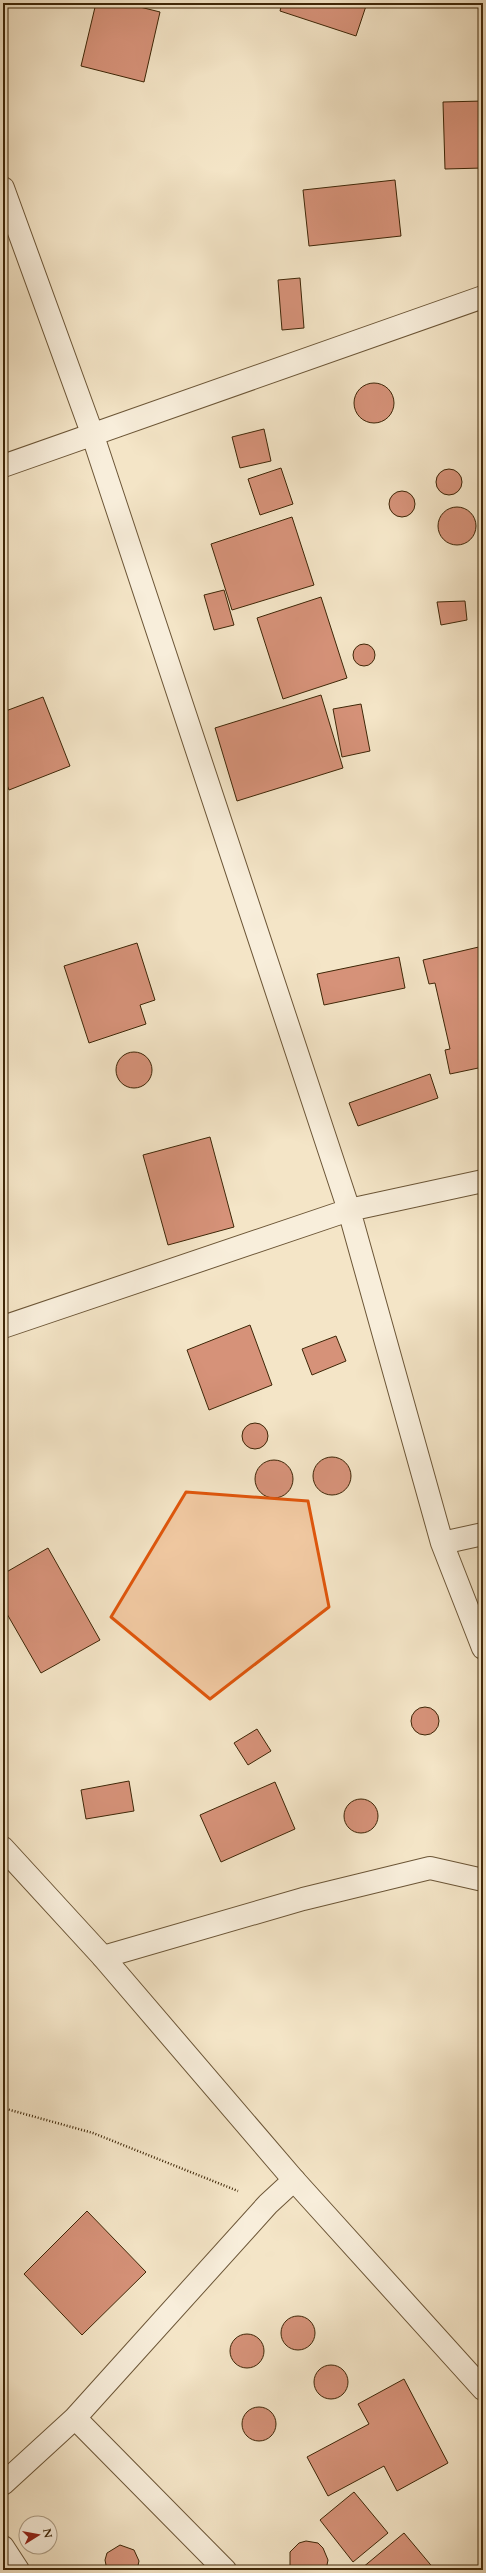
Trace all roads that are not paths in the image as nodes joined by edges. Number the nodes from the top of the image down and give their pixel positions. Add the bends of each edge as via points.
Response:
1 (3, 188) edge
2 (483, 297) edge
3 (92, 433) junction
4 (3, 466) edge
5 (483, 1181) edge
6 (349, 1210) junction
7 (3, 1327) edge
8 (483, 1534) edge
9 (442, 1543) junction
10 (483, 1648) edge
11 (3, 1848) edge
12 (483, 1880) edge
13 (103, 1957) junction
14 (294, 2180) junction
15 (483, 2388) edge
16 (75, 2418) junction
17 (3, 2484) edge
18 (3, 2547) edge
19 (18, 2570) edge
20 (225, 2570) edge

1 - 3 street
2 - 3 street
3 - 4 street
3 - 6 street
5 - 6 street
6 - 7 street
6 - 9 street
8 - 9 street
9 - 10 street
11 - 13 street
12 - 13 street via 430,1868 303,1899
13 - 14 street
14 - 15 street
14 - 16 street via 268,2204
16 - 17 street
16 - 20 street
18 - 19 street

